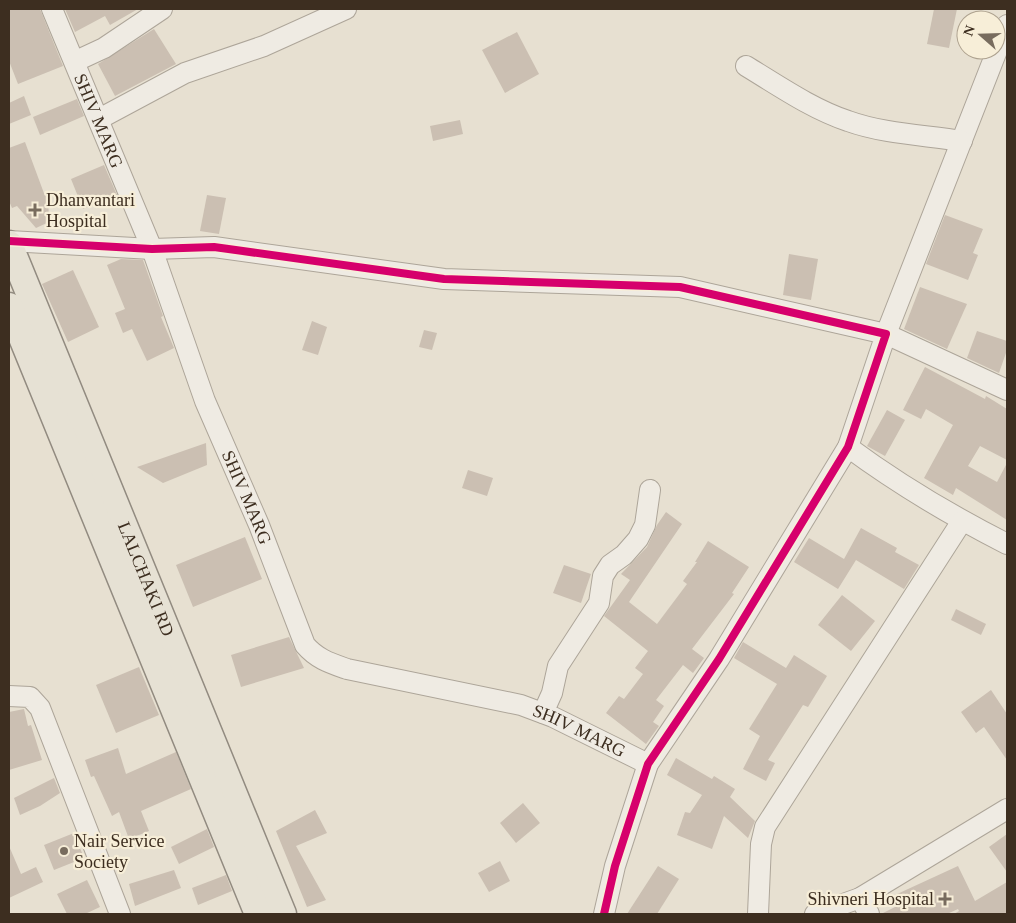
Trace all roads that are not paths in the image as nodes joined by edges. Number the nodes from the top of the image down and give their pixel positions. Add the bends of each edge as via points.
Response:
1 (52, 9) edge
2 (162, 9) edge
3 (346, 9) edge
4 (1007, 25) edge
5 (76, 61) junction
6 (746, 66) dead end
7 (99, 119) junction
8 (962, 141) junction
9 (9, 243) edge
10 (152, 250) junction
11 (9, 306) edge
12 (886, 334) junction
13 (1006, 386) edge
14 (848, 447) junction
15 (650, 490) dead end
16 (962, 521) junction
17 (1007, 544) edge
18 (9, 696) edge
19 (183, 700) junction
20 (543, 713) junction
21 (648, 764) junction
22 (1007, 809) edge
23 (243, 847) junction
24 (864, 906) edge
25 (120, 914) edge
26 (258, 914) edge
27 (283, 914) edge
28 (604, 914) edge
29 (758, 914) edge
30 (816, 914) edge

1 - 5 street, SHIV MARG
2 - 5 street via 104,48
3 - 7 street via 264,46 185,73
4 - 8 street
5 - 7 street, SHIV MARG
6 - 8 street via 819,110 848,121
7 - 10 street, SHIV MARG
8 - 12 street
9 - 10 street
9 - 19 main road, LALCHAKI RD
10 - 12 street via 214,247 444,279 680,287
10 - 20 street, SHIV MARG via 205,401 259,525 305,644 312,654 347,669 520,705
11 - 19 main road, LALCHAKI RD
12 - 13 street
12 - 14 street
14 - 16 street via 874,467
14 - 21 street via 719,659
15 - 20 street via 645,525 638,539 603,576 599,603 558,666
16 - 17 street
16 - 29 street via 765,827 760,844
18 - 25 street via 30,697 40,708
19 - 23 main road, LALCHAKI RD
20 - 21 street, SHIV MARG
21 - 28 street via 615,866
22 - 24 street
23 - 26 main road, LALCHAKI RD
23 - 27 main road, LALCHAKI RD
24 - 30 street

